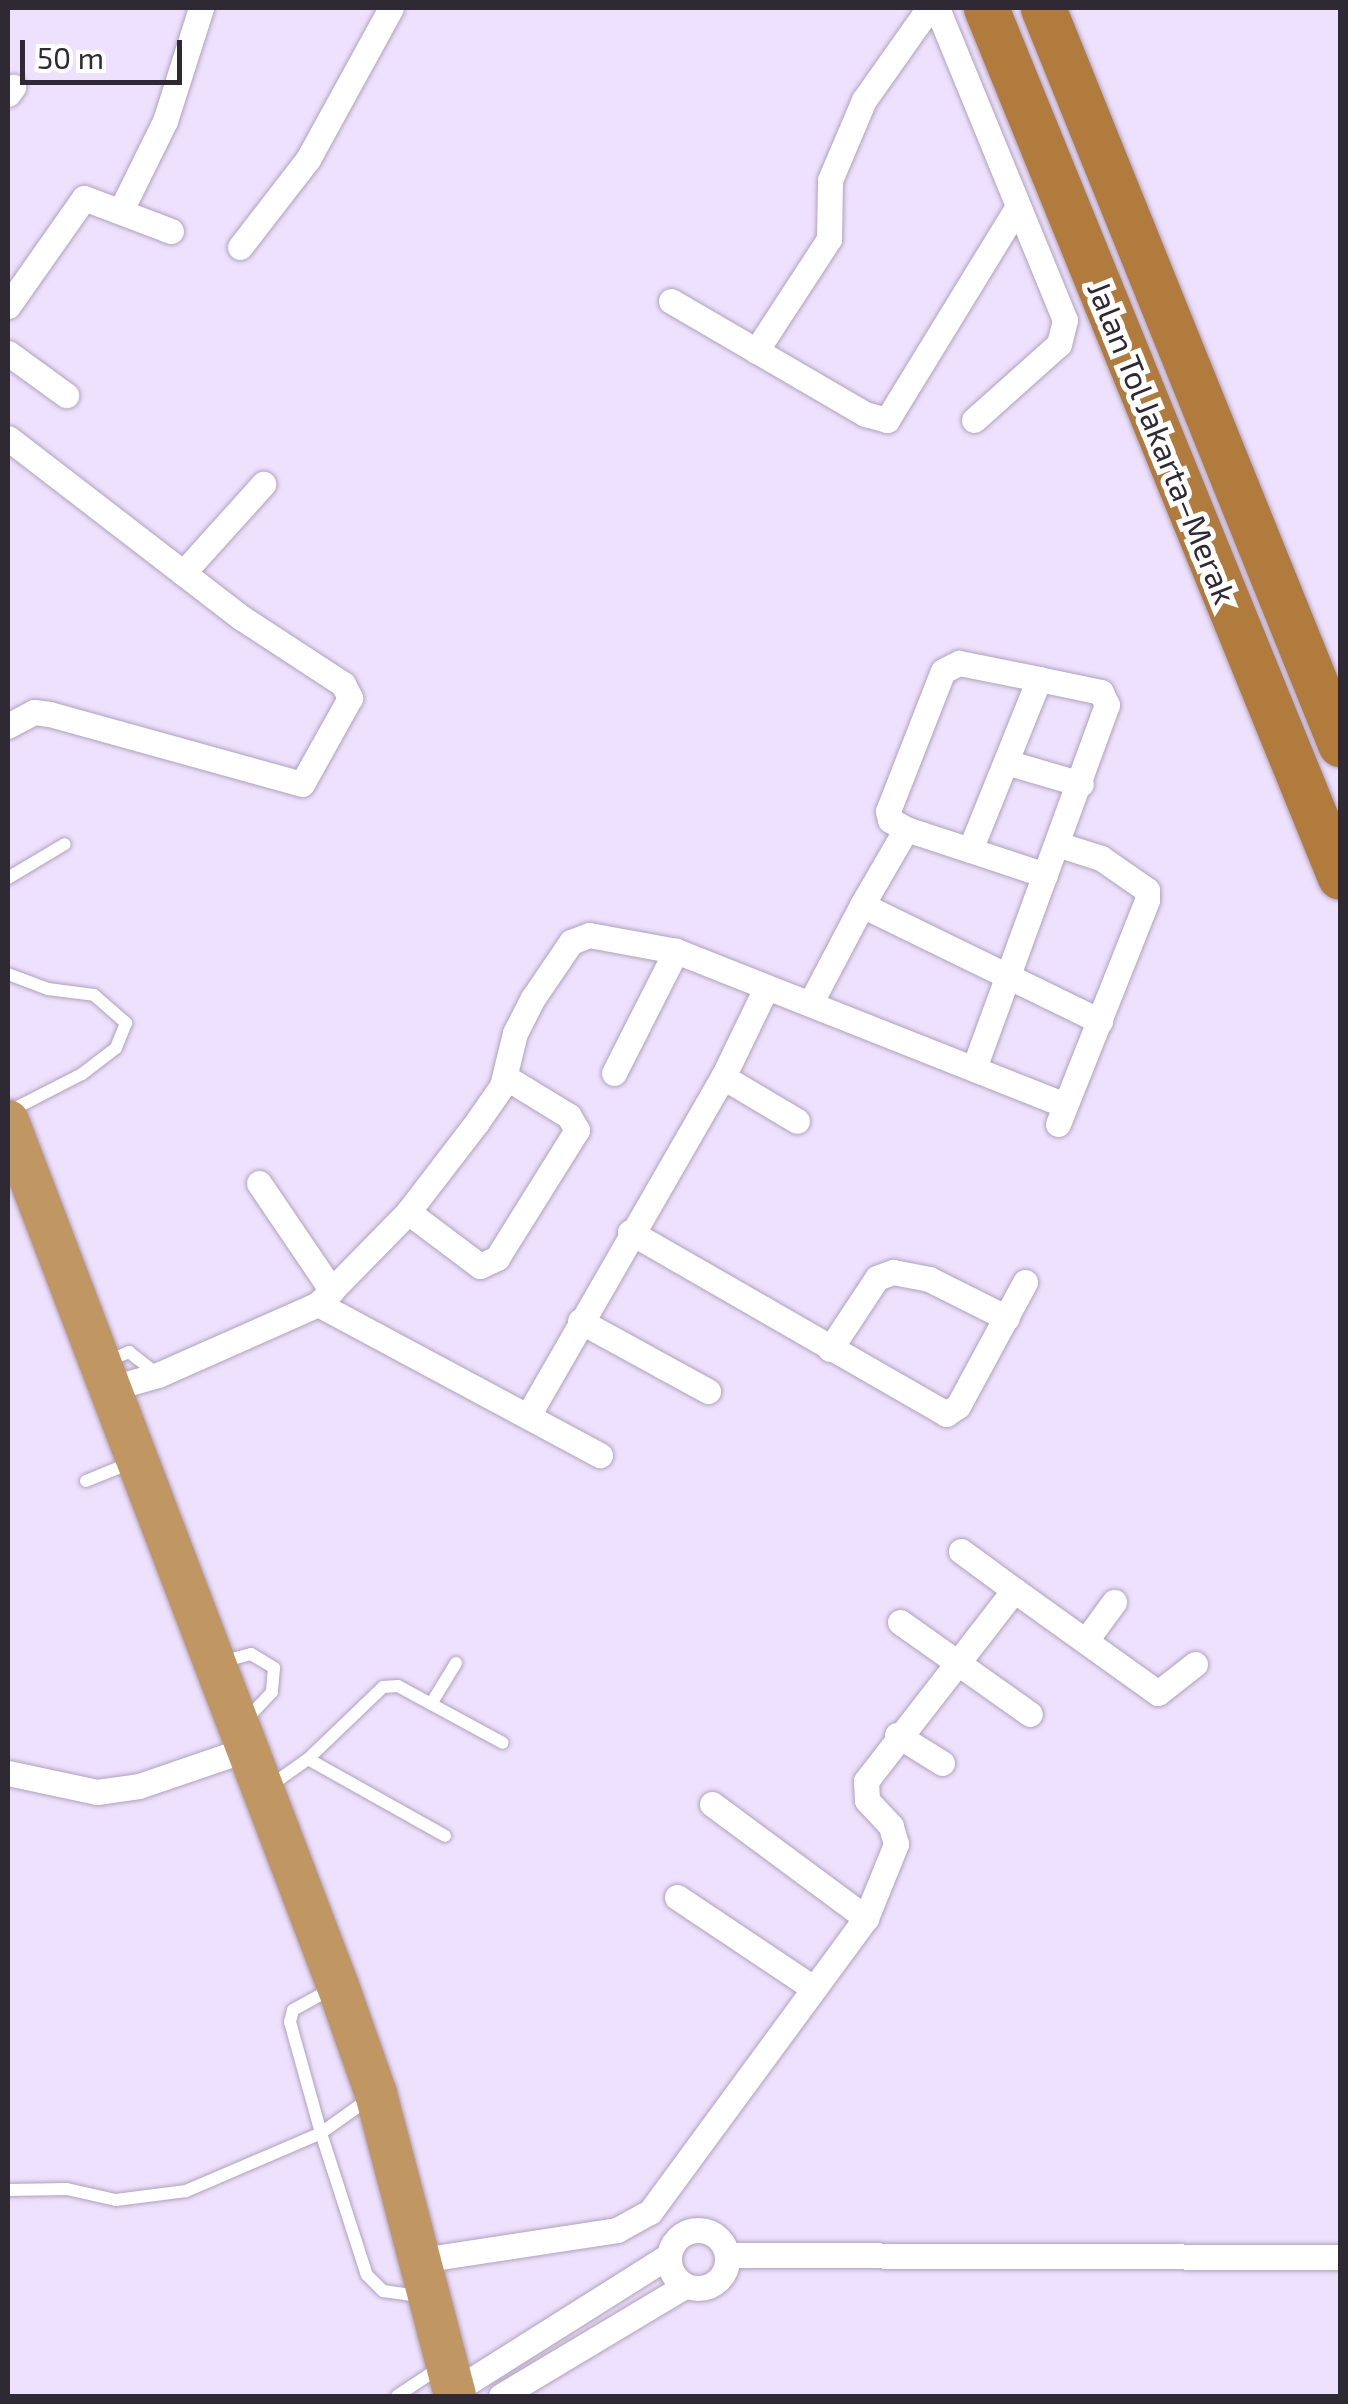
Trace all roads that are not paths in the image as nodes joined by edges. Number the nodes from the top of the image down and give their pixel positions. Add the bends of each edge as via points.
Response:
1 (201, 8) edge
2 (391, 8) edge
3 (929, 8) edge
4 (937, 8) edge
5 (986, 8) edge
6 (1043, 8) edge
7 (122, 208) junction
8 (1017, 208) junction
9 (171, 231) dead end
10 (240, 247) dead end
11 (670, 301) dead end
12 (8, 306) edge
13 (756, 351) junction
14 (8, 353) edge
15 (66, 395) dead end
16 (974, 420) dead end
17 (8, 438) edge
18 (264, 484) dead end
19 (183, 573) junction
20 (1039, 678) junction
21 (8, 726) edge
22 (1340, 744) edge
23 (1006, 762) junction
24 (1081, 784) junction
25 (906, 829) junction
26 (64, 844) dead end
27 (1060, 845) junction
28 (970, 850) junction
29 (1045, 875) junction
30 (1340, 877) edge
31 (8, 878) edge
32 (862, 906) junction
33 (676, 951) junction
34 (8, 974) edge
35 (1010, 974) junction
36 (766, 988) junction
37 (812, 1000) junction
38 (1100, 1021) junction
39 (974, 1068) junction
40 (614, 1072) dead end
41 (504, 1076) junction
42 (723, 1077) junction
43 (8, 1112) edge
44 (8, 1121) edge
45 (797, 1121) dead end
46 (259, 1183) dead end
47 (408, 1212) junction
48 (630, 1232) junction
49 (1025, 1282) dead end
50 (325, 1298) junction
51 (1007, 1318) junction
52 (580, 1321) junction
53 (830, 1349) junction
54 (101, 1378) junction
55 (708, 1391) dead end
56 (528, 1414) junction
57 (600, 1456) dead end
58 (134, 1460) junction
59 (86, 1482) dead end
60 (961, 1551) dead end
61 (1014, 1590) junction
62 (1114, 1602) dead end
63 (900, 1622) dead end
64 (1087, 1639) junction
65 (456, 1664) dead end
66 (954, 1664) junction
67 (1195, 1664) dead end
68 (431, 1704) junction
69 (1030, 1714) dead end
70 (896, 1735) junction
71 (245, 1737) junction
72 (503, 1742) dead end
73 (308, 1758) junction
74 (942, 1763) dead end
75 (8, 1774) edge
76 (265, 1789) junction
77 (712, 1804) dead end
78 (444, 1836) dead end
79 (677, 1897) dead end
80 (866, 1918) junction
81 (338, 1986) junction
82 (813, 1988) junction
83 (376, 2094) junction
84 (320, 2133) junction
85 (8, 2190) edge
86 (728, 2255) junction
87 (668, 2256) junction
88 (1340, 2257) edge
89 (427, 2279) junction
90 (684, 2286) junction
91 (452, 2383) edge
92 (397, 2396) edge
93 (501, 2396) edge

1 - 7 street via 165,121
2 - 10 street via 308,159
3 - 13 street via 864,100 830,180 828,239
4 - 8 street
5 - 30 highway, Jalan Tol Jakarta–Merak
6 - 22 highway, Jalan Tol Jakarta–Merak
7 - 9 street
7 - 12 street via 92,196 78,202
8 - 13 street via 887,420
8 - 16 street via 1065,320 1063,336
11 - 13 street
14 - 15 street
17 - 19 street
18 - 19 street
19 - 21 street via 348,688 350,698 302,784 50,714 34,712
20 - 23 street
20 - 24 street via 1101,692 1107,704
20 - 25 street via 960,663 944,671 888,811
23 - 24 street
23 - 28 street
24 - 27 street
25 - 28 street
25 - 32 street
26 - 31 lane
27 - 29 street
27 - 38 street via 1101,858 1147,890
28 - 29 street
29 - 35 street
32 - 35 street
32 - 37 street
33 - 36 street
33 - 40 street
33 - 41 street via 612,934 572,942 515,1033
34 - 43 lane via 48,989 94,995 126,1023 116,1048 82,1074
35 - 38 street
35 - 39 street
36 - 37 street
36 - 42 street
37 - 39 street
38 - 39 street via 1060,1114
41 - 47 street
41 - 47 street via 570,1116 576,1130 497,1258 480,1266
42 - 45 street
42 - 48 street
44 - 54 highway
46 - 50 street
47 - 50 street
48 - 52 street
48 - 53 street
49 - 51 street
50 - 54 street via 158,1376
50 - 56 street
51 - 53 street via 929,1280 893,1272 877,1278
51 - 53 street via 958,1406 946,1414
52 - 55 street
52 - 56 street
54 - 58 highway
56 - 57 street
58 - 59 lane
58 - 71 highway
60 - 61 street
61 - 64 street
61 - 66 street
62 - 64 street
63 - 66 street
64 - 67 street via 1158,1693
65 - 68 lane
66 - 69 street
66 - 70 street
68 - 72 lane
68 - 73 lane via 398,1686 383,1688
70 - 74 street
70 - 80 street via 866,1781 867,1800 891,1826 896,1844
71 - 75 street via 139,1786 98,1792
71 - 76 highway
73 - 76 lane
73 - 78 lane
76 - 81 highway
77 - 80 street
79 - 82 street
80 - 82 street
81 - 83 highway
81 - 84 lane via 293,2010 290,2022
82 - 89 street via 739,2096 633,2225
83 - 84 lane
83 - 89 highway
84 - 85 lane via 186,2191 116,2200 67,2188
84 - 89 lane via 368,2274 383,2291
86 - 87 street via 718,2236 698,2229 678,2237
86 - 88 street
86 - 90 street via 724,2276 706,2288
87 - 90 street
87 - 91 street
89 - 91 highway
90 - 93 street
91 - 92 lane

